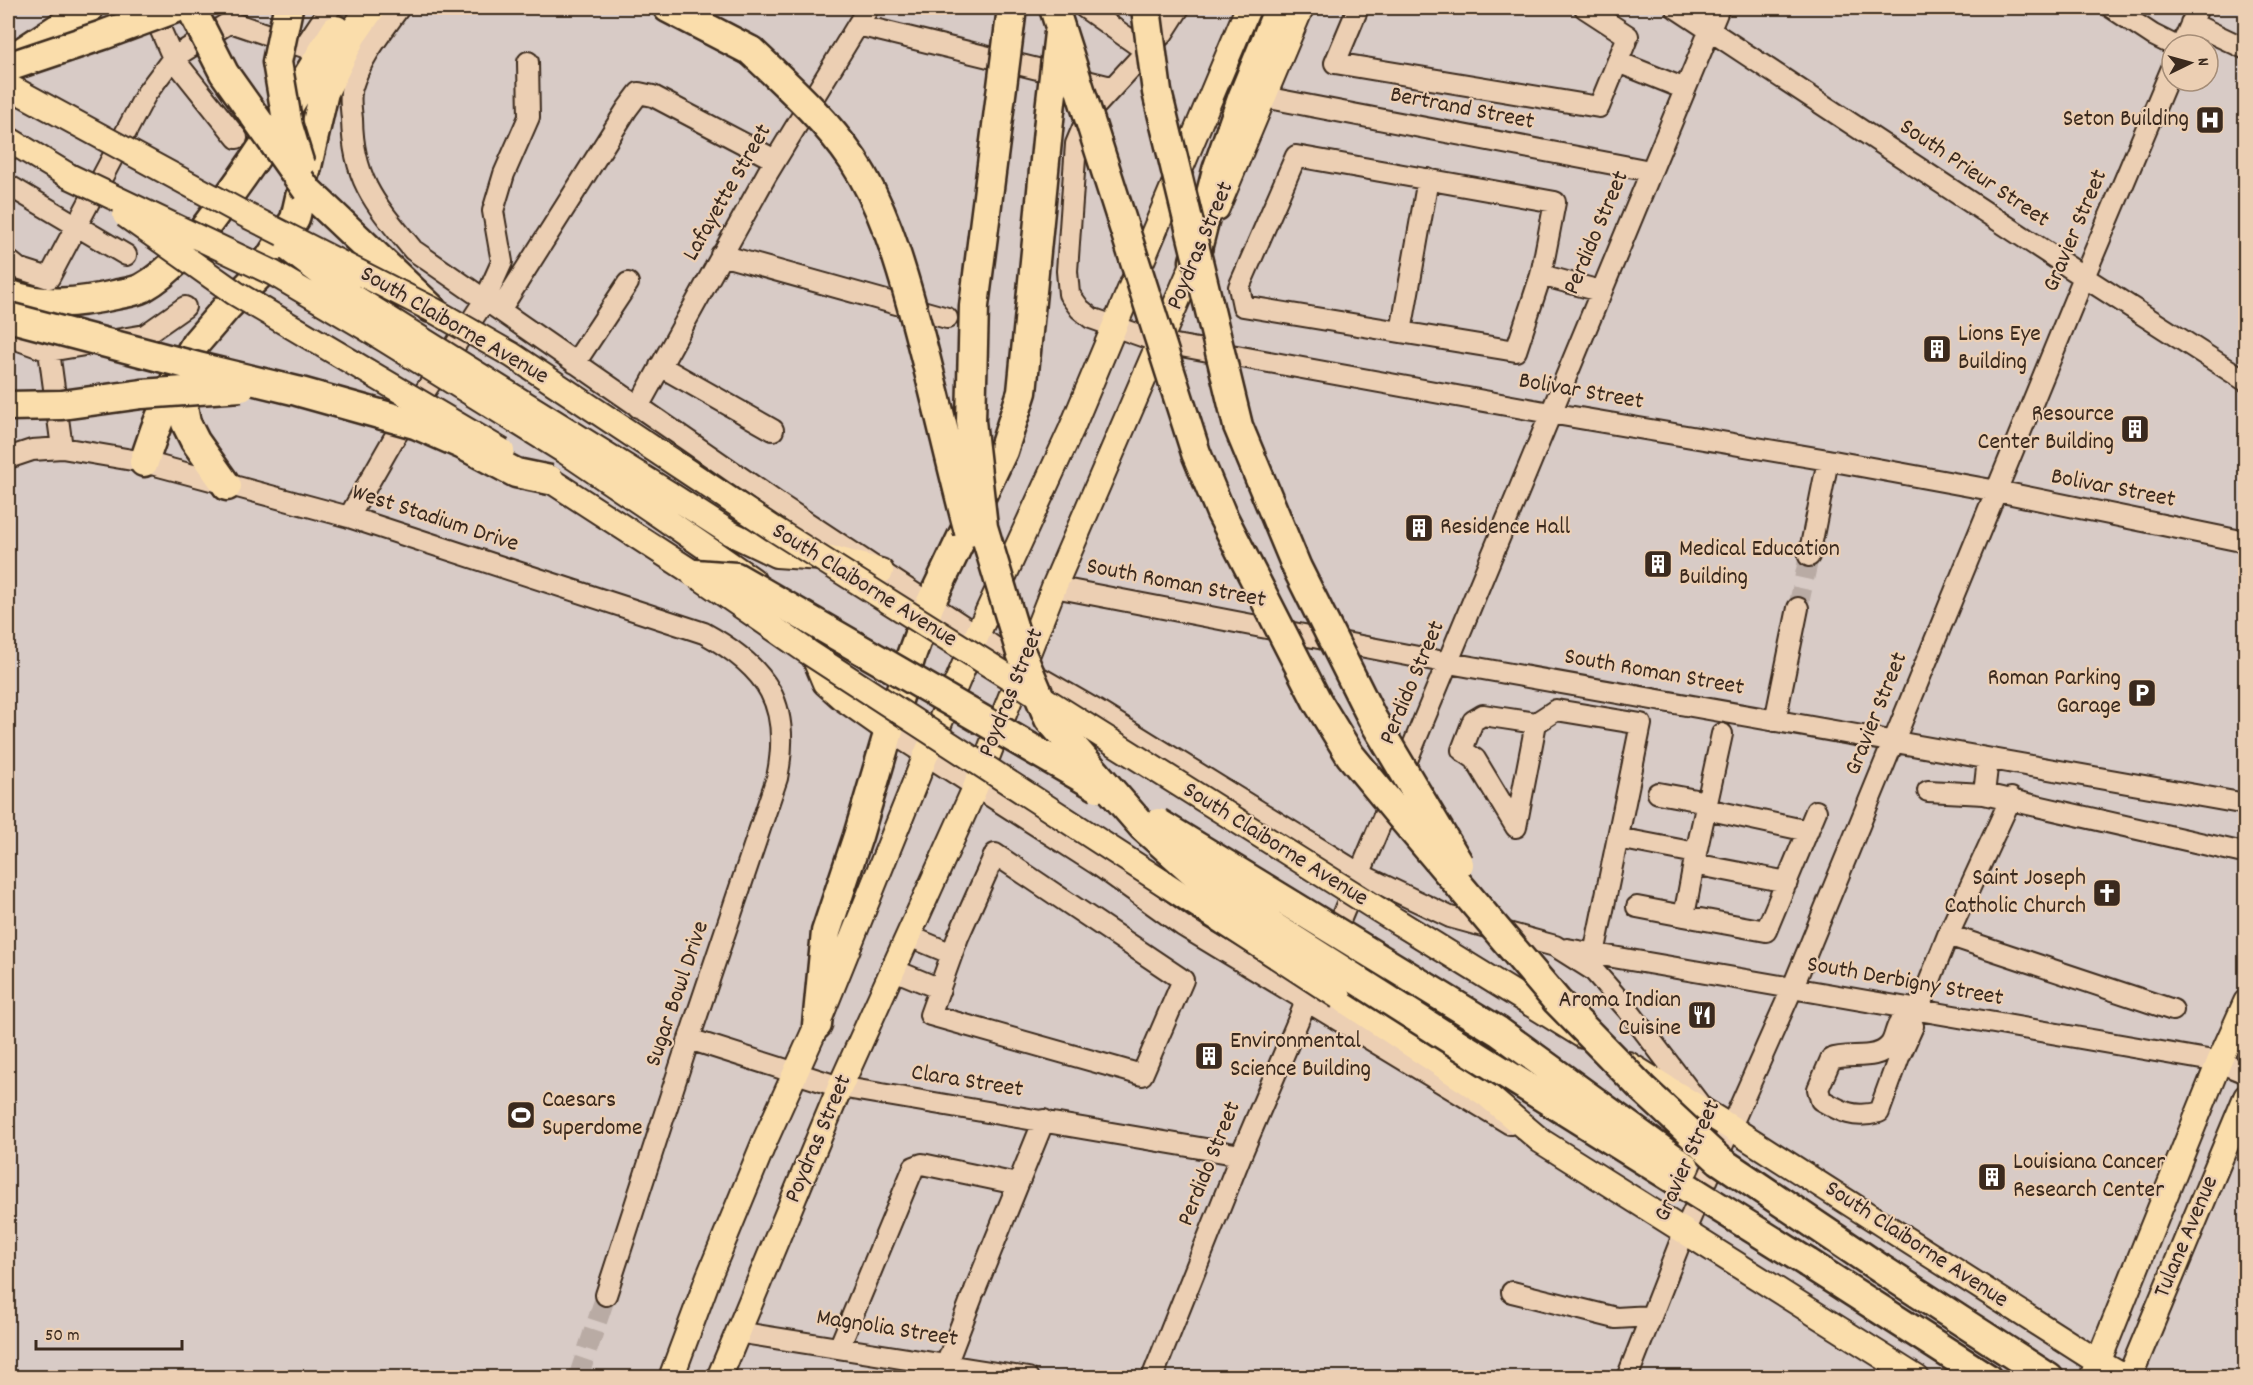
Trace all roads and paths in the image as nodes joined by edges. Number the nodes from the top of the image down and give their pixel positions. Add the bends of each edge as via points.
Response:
1 (89, 8) edge
2 (151, 8) edge
3 (176, 8) edge
4 (191, 8) edge
5 (288, 8) edge
6 (330, 8) edge
7 (353, 8) edge
8 (371, 8) edge
9 (399, 8) edge
10 (668, 8) edge
11 (868, 8) edge
12 (1012, 8) edge
13 (1054, 8) edge
14 (1062, 8) edge
15 (1085, 8) edge
16 (1146, 8) edge
17 (1179, 8) edge
18 (1248, 8) edge
19 (1279, 8) edge
20 (1301, 8) edge
21 (1358, 8) edge
22 (1585, 8) edge
23 (1676, 8) edge
24 (1719, 8) edge
25 (2112, 8) edge
26 (2195, 15) edge
27 (858, 25) junction
28 (1710, 29) junction
29 (2187, 33) edge
30 (2160, 38) edge
31 (2246, 49) edge
32 (1146, 51) junction
33 (173, 57) junction
34 (8, 61) edge
35 (528, 62) dead end
36 (1618, 62) junction
37 (8, 67) edge
38 (8, 86) edge
39 (1112, 87) junction
40 (1685, 88) junction
41 (2161, 93) edge
42 (1264, 97) junction
43 (237, 138) dead end
44 (8, 139) edge
45 (775, 160) junction
46 (1650, 171) junction
47 (69, 176) junction
48 (1428, 179) junction
49 (8, 185) edge
50 (308, 190) junction
51 (244, 214) junction
52 (78, 226) junction
53 (126, 255) dead end
54 (721, 255) junction
55 (8, 260) edge
56 (1192, 266) junction
57 (1540, 275) junction
58 (2084, 277) junction
59 (628, 283) dead end
60 (1600, 291) junction
61 (8, 294) edge
62 (492, 305) junction
63 (185, 307) dead end
64 (433, 310) junction
65 (8, 317) edge
66 (947, 318) dead end
67 (1114, 328) junction
68 (1401, 332) junction
69 (8, 336) edge
70 (1160, 342) junction
71 (49, 351) junction
72 (575, 363) junction
73 (660, 366) junction
74 (177, 376) junction
75 (2246, 381) edge
76 (297, 391) junction
77 (8, 406) edge
78 (638, 406) junction
79 (1550, 413) junction
80 (773, 430) dead end
81 (62, 448) junction
82 (8, 458) edge
83 (1828, 460) junction
84 (144, 462) junction
85 (549, 480) junction
86 (227, 486) junction
87 (1997, 491) junction
88 (662, 503) junction
89 (349, 517) junction
90 (2246, 542) edge
91 (1809, 556) tunnel mouth
92 (881, 572) junction
93 (695, 574) junction
94 (1054, 587) junction
95 (930, 604) junction
96 (1798, 608) tunnel mouth
97 (977, 635) junction
98 (1022, 661) junction
99 (1449, 663) junction
100 (1775, 721) junction
101 (1536, 723) junction
102 (889, 731) junction
103 (1722, 734) dead end
104 (782, 742) joint
105 (1892, 742) junction
106 (926, 755) junction
107 (1988, 759) junction
108 (975, 788) junction
109 (1928, 791) dead end
110 (1658, 793) dead end
111 (1984, 794) junction
112 (2011, 798) junction
113 (2246, 804) edge
114 (1707, 806) junction
115 (1816, 811) dead end
116 (1808, 831) junction
117 (1618, 838) junction
118 (2239, 852) dead end
119 (1695, 858) junction
120 (1360, 874) junction
121 (1787, 882) junction
122 (1637, 907) dead end
123 (1684, 916) junction
124 (1500, 932) junction
125 (1948, 935) junction
126 (909, 936) junction
127 (1556, 946) junction
128 (952, 954) junction
129 (1594, 954) junction
130 (894, 970) junction
131 (939, 989) junction
132 (1792, 989) junction
133 (1307, 1000) junction
134 (2246, 1002) edge
135 (2172, 1010) dead end
136 (1912, 1012) junction
137 (817, 1025) junction
138 (689, 1039) junction
139 (2219, 1062) junction
140 (2246, 1073) edge
141 (795, 1074) junction
142 (840, 1087) junction
143 (2246, 1097) edge
144 (1706, 1112) junction
145 (1044, 1120) junction
146 (1730, 1127) junction
147 (1541, 1141) junction
148 (1241, 1155) junction
149 (1017, 1184) junction
150 (1684, 1230) junction
151 (1808, 1263) junction
152 (1512, 1292) dead end
153 (606, 1295) tunnel mouth
154 (1651, 1316) junction
155 (737, 1332) junction
156 (839, 1348) junction
157 (946, 1365) junction
158 (2095, 1370) edge
159 (671, 1377) edge
160 (719, 1377) edge
161 (1028, 1377) edge
162 (1152, 1377) edge
163 (1627, 1377) edge
164 (1917, 1377) edge
165 (1987, 1377) edge
166 (2049, 1377) edge
167 (2127, 1377) edge

1 - 34 highway
2 - 33 street
3 - 37 highway, bridge
4 - 50 highway, bridge via 224,73
5 - 50 highway, bridge via 277,62 288,126
6 - 33 street via 304,47 230,22
7 - 61 highway via 247,173 200,235 164,274 140,290 85,302 25,300
8 - 74 highway via 352,35 324,92 295,219 258,276 196,343
9 - 62 street, South Claiborne Avenue via 367,53 351,89 356,160 373,201 413,250
10 - 98 highway, bridge via 751,51 819,117 854,161 899,261 988,598
11 - 27 street, Lafayette Street
12 - 98 highway, bridge via 974,306 971,421 983,527
13 - 124 highway, bridge via 1196,453 1221,513 1317,701 1350,755
14 - 95 highway, bridge via 1022,392 1003,451
15 - 32 street
16 - 124 highway, bridge via 1157,92 1242,436 1297,568 1372,718
17 - 32 street
18 - 67 main road, Poydras Street
19 - 56 highway via 1221,160
20 - 42 main road, Poydras Street
21 - 36 street via 1335,63 1599,107
22 - 36 street via 1628,36
23 - 28 street, South Prieur Street
24 - 28 street, Perdido Street
25 - 30 street
26 - 29 street
26 - 31 street
27 - 39 street
27 - 45 street, Lafayette Street
28 - 40 street, Perdido Street
28 - 58 street, South Prieur Street
32 - 39 street
33 - 43 street
33 - 52 street via 146,94
35 - 62 street via 529,117 493,211 502,262
36 - 40 street
38 - 51 main road, South Claiborne Avenue, bridge
39 - 67 street, Bolivar Street via 1089,113 1076,144 1067,271 1070,294 1080,309
40 - 46 street, Perdido Street
41 - 58 street, Gravier Street
42 - 46 street, Bertrand Street
42 - 56 main road, Poydras Street
44 - 47 main road
45 - 54 street, Lafayette Street
45 - 62 street via 653,96 639,93
46 - 60 street, Perdido Street
47 - 85 main road, bridge via 235,293
47 - 88 main road, bridge via 273,273 566,452
48 - 57 street via 1555,202
48 - 68 street
48 - 68 street via 1296,156 1239,287 1243,306
49 - 52 street
50 - 64 highway, bridge
51 - 64 main road, South Claiborne Avenue, bridge
51 - 88 main road, bridge via 341,289
52 - 53 street
52 - 55 street via 49,278 18,268
54 - 66 street
54 - 73 street, Lafayette Street
56 - 70 main road, Poydras Street
57 - 60 street
57 - 68 street via 1516,351
58 - 75 street, South Prieur Street
58 - 87 street, Gravier Street
59 - 72 street
60 - 79 street, Perdido Street
62 - 72 street, South Claiborne Avenue
62 - 89 street via 393,440
63 - 71 street via 145,335
64 - 144 main road, South Claiborne Avenue, bridge via 512,355 784,536
65 - 76 highway, bridge
67 - 70 street, Bolivar Street
67 - 97 main road, Poydras Street
69 - 71 street
70 - 79 street, Bolivar Street
70 - 94 main road, Poydras Street
71 - 81 street
72 - 78 street, South Claiborne Avenue
73 - 78 street, Lafayette Street
73 - 80 street
74 - 84 highway
74 - 86 highway via 186,423
76 - 77 highway, bridge via 206,389 62,405
76 - 85 highway, bridge via 415,424 516,473
78 - 92 street, South Claiborne Avenue
79 - 83 street, Bolivar Street
79 - 99 street, Perdido Street
81 - 82 street, West Stadium Drive via 32,450
81 - 84 street, West Stadium Drive
83 - 87 street, Bolivar Street
83 - 91 street
84 - 86 street, West Stadium Drive
85 - 93 main road
86 - 89 street, West Stadium Drive
87 - 90 street, Bolivar Street
87 - 105 street, Gravier Street
88 - 92 main road via 776,555 837,559
88 - 102 main road via 798,611 809,628 814,657 825,683
89 - 104 street, West Stadium Drive via 704,633 732,648 772,692
92 - 95 street, South Claiborne Avenue
93 - 147 main road, bridge via 808,652 1488,1095
93 - 151 highway, bridge via 736,577 747,583 1046,756 1498,1031 1654,1143
94 - 98 main road, Poydras Street
94 - 99 street, South Roman Street
95 - 97 street, South Claiborne Avenue
95 - 102 highway
96 - 100 street
97 - 98 street, South Claiborne Avenue
97 - 106 main road, Poydras Street
98 - 108 main road, Poydras Street
98 - 120 street, South Claiborne Avenue
98 - 151 highway, bridge via 1049,718 1143,827 1197,875
99 - 100 street, South Roman Street
99 - 120 street, Perdido Street
100 - 105 street, South Roman Street
101 - 101 street via 1531,746 1516,827 1475,759 1462,750 1473,721 1483,715
101 - 117 street via 1556,710 1641,724
102 - 106 street
102 - 137 highway via 826,932
103 - 114 street
104 - 138 street, Sugar Bowl Drive via 777,778
105 - 107 street, South Roman Street
105 - 132 street, Gravier Street
106 - 108 street
106 - 137 main road, Poydras Street
107 - 111 street
107 - 113 street, South Roman Street
108 - 126 main road, Poydras Street
108 - 133 street via 1098,865 1183,926
109 - 111 street
110 - 114 street
111 - 112 street
112 - 118 street
112 - 125 street
114 - 116 street
114 - 119 street
115 - 116 street
116 - 121 street
117 - 119 street
117 - 129 street
119 - 121 street
119 - 123 street
120 - 127 street, South Claiborne Avenue via 1449,917
120 - 133 street, Perdido Street
121 - 123 street via 1766,931
122 - 123 street
124 - 166 highway, bridge via 1557,1001 1719,1160
125 - 135 street
125 - 136 street
126 - 128 street
126 - 130 main road, Poydras Street
127 - 129 street, South Derbigny Street
127 - 144 street, South Claiborne Avenue via 1593,970
128 - 131 street
128 - 131 street via 995,854 1183,980 1142,1076 930,1015
129 - 132 street, South Derbigny Street
130 - 131 street
130 - 142 main road, Poydras Street
132 - 136 street, South Derbigny Street
132 - 146 street, Gravier Street
133 - 147 street
133 - 148 street, Perdido Street
134 - 139 main road, Tulane Avenue
136 - 136 street via 1899,1023 1889,1047 1878,1053 1831,1059 1818,1089 1821,1100 1845,1113 1865,1116 1879,1112 1913,1026
136 - 139 street, South Derbigny Street
137 - 141 main road, Poydras Street
138 - 141 street, Clara Street
138 - 153 street, Sugar Bowl Drive
139 - 140 street, South Derbigny Street
139 - 158 main road, Tulane Avenue
141 - 142 street, Clara Street
141 - 159 main road, Poydras Street via 713,1265
142 - 145 street, Clara Street
142 - 155 main road, Poydras Street
143 - 167 main road, Tulane Avenue
144 - 146 main road, South Claiborne Avenue
145 - 148 street, Clara Street
145 - 149 street
146 - 150 street, Gravier Street
146 - 158 main road, South Claiborne Avenue
147 - 150 main road
148 - 162 street, Perdido Street
149 - 156 street via 922,1164 914,1167
149 - 157 street
150 - 154 street, Gravier Street
150 - 164 main road
151 - 165 highway
152 - 154 street via 1616,1318
154 - 163 street, Gravier Street
155 - 156 street, Magnolia Street
155 - 160 main road, Poydras Street
156 - 157 street, Magnolia Street
157 - 161 street, Magnolia Street
158 - 167 main road, South Claiborne Avenue

